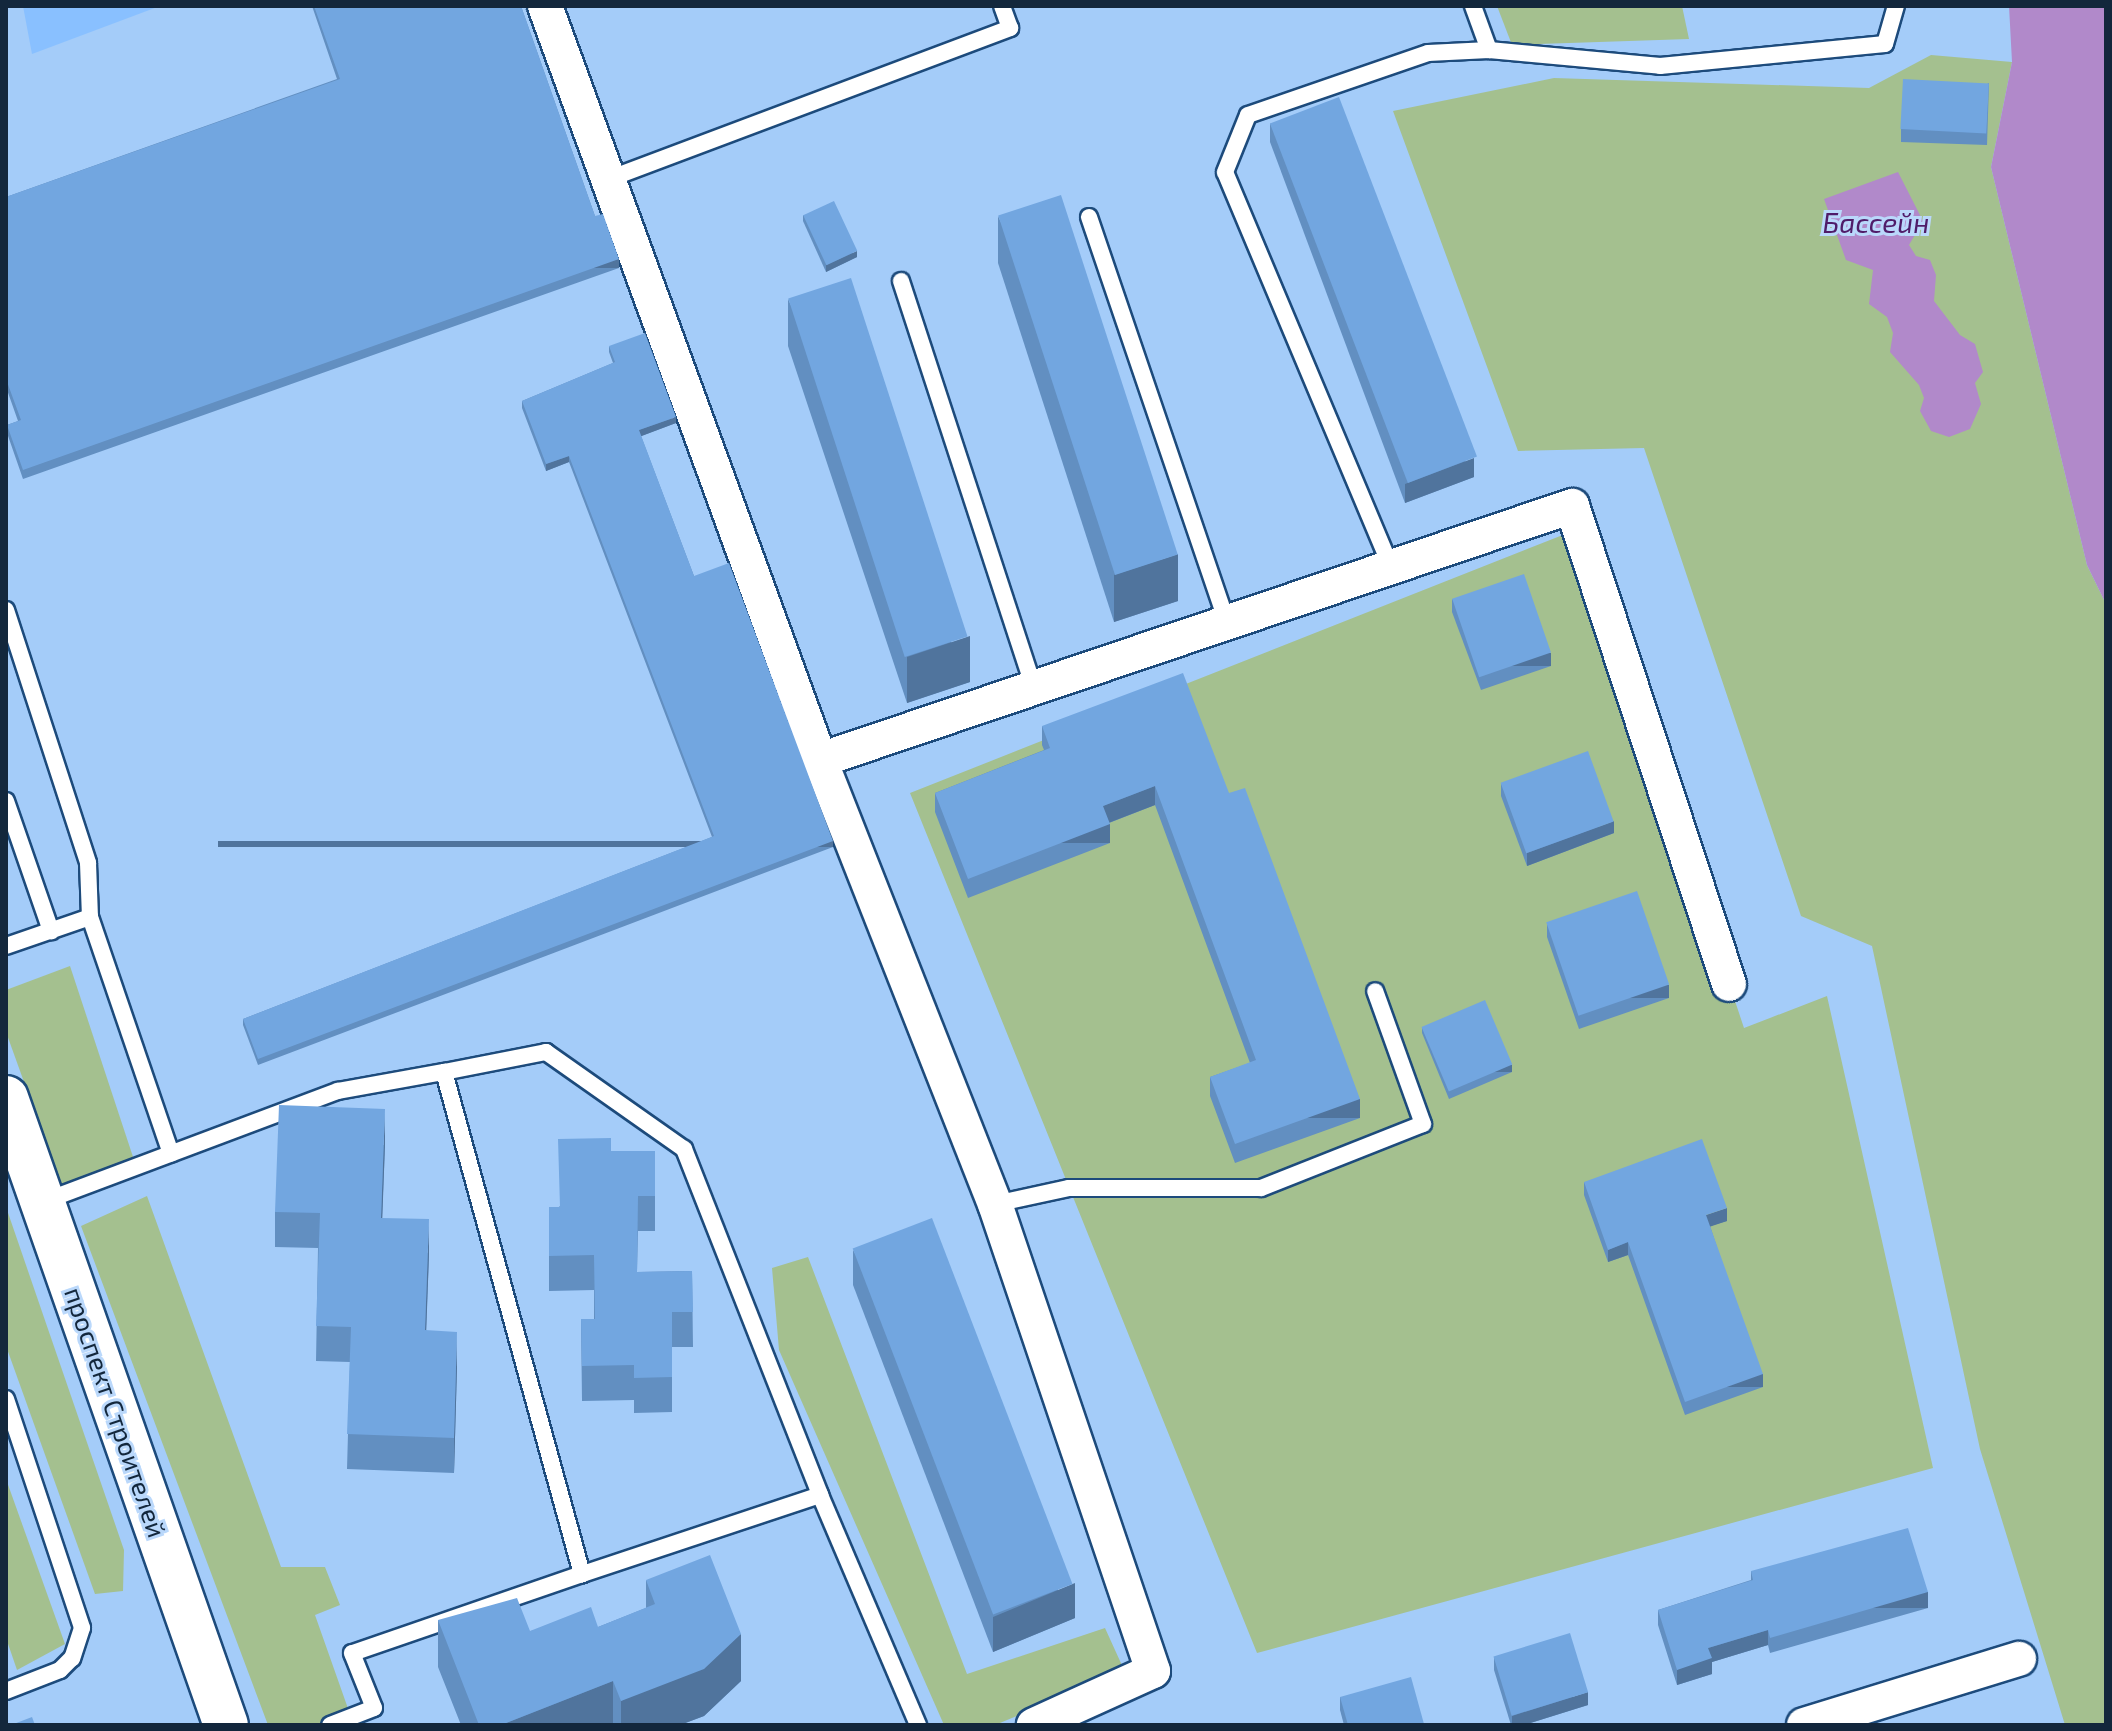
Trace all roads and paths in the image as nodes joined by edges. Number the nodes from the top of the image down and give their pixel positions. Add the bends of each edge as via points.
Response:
1 (545, 6) edge
2 (1002, 6) edge
3 (1473, 6) edge
4 (1896, 6) edge
5 (1489, 50) junction
6 (606, 180) junction
7 (1089, 217) dead end
8 (901, 281) dead end
9 (1391, 567) junction
10 (6, 610) edge
11 (1227, 622) junction
12 (1034, 688) junction
13 (820, 760) junction
14 (6, 801) edge
15 (90, 917) junction
16 (51, 931) junction
17 (6, 946) edge
18 (1729, 984) dead end
19 (1375, 991) dead end
20 (444, 1072) junction
21 (6, 1098) edge
22 (171, 1153) junction
23 (41, 1202) junction
24 (995, 1204) junction
25 (6, 1399) edge
26 (820, 1495) junction
27 (582, 1574) junction
28 (2019, 1659) dead end
29 (6, 1691) edge
30 (374, 1708) junction
31 (226, 1725) edge
32 (330, 1725) edge
33 (380, 1725) edge
34 (918, 1725) edge
35 (1034, 1725) edge
36 (1804, 1725) edge

1 - 6 street
2 - 6 lane via 1010,28
3 - 5 lane
4 - 5 lane via 1885,44 1660,66
5 - 9 lane via 1428,53 1248,115 1225,172
6 - 13 street
7 - 11 lane
8 - 12 lane
9 - 11 street
9 - 18 street via 1572,506
10 - 15 lane via 88,863
11 - 12 street
12 - 13 street
13 - 24 street
14 - 16 lane
15 - 16 lane
15 - 22 lane
16 - 17 lane
19 - 24 lane via 1423,1124 1261,1188 1069,1188
20 - 22 lane via 338,1091
20 - 26 lane via 546,1052 684,1149
20 - 27 lane
21 - 23 street, проспект Строителей
22 - 23 lane
23 - 31 street, проспект Строителей
24 - 35 street via 1153,1671
25 - 29 lane via 82,1628 72,1658 60,1670
26 - 27 lane
26 - 34 lane
27 - 30 lane via 352,1653
28 - 36 street
30 - 32 lane
30 - 33 lane

